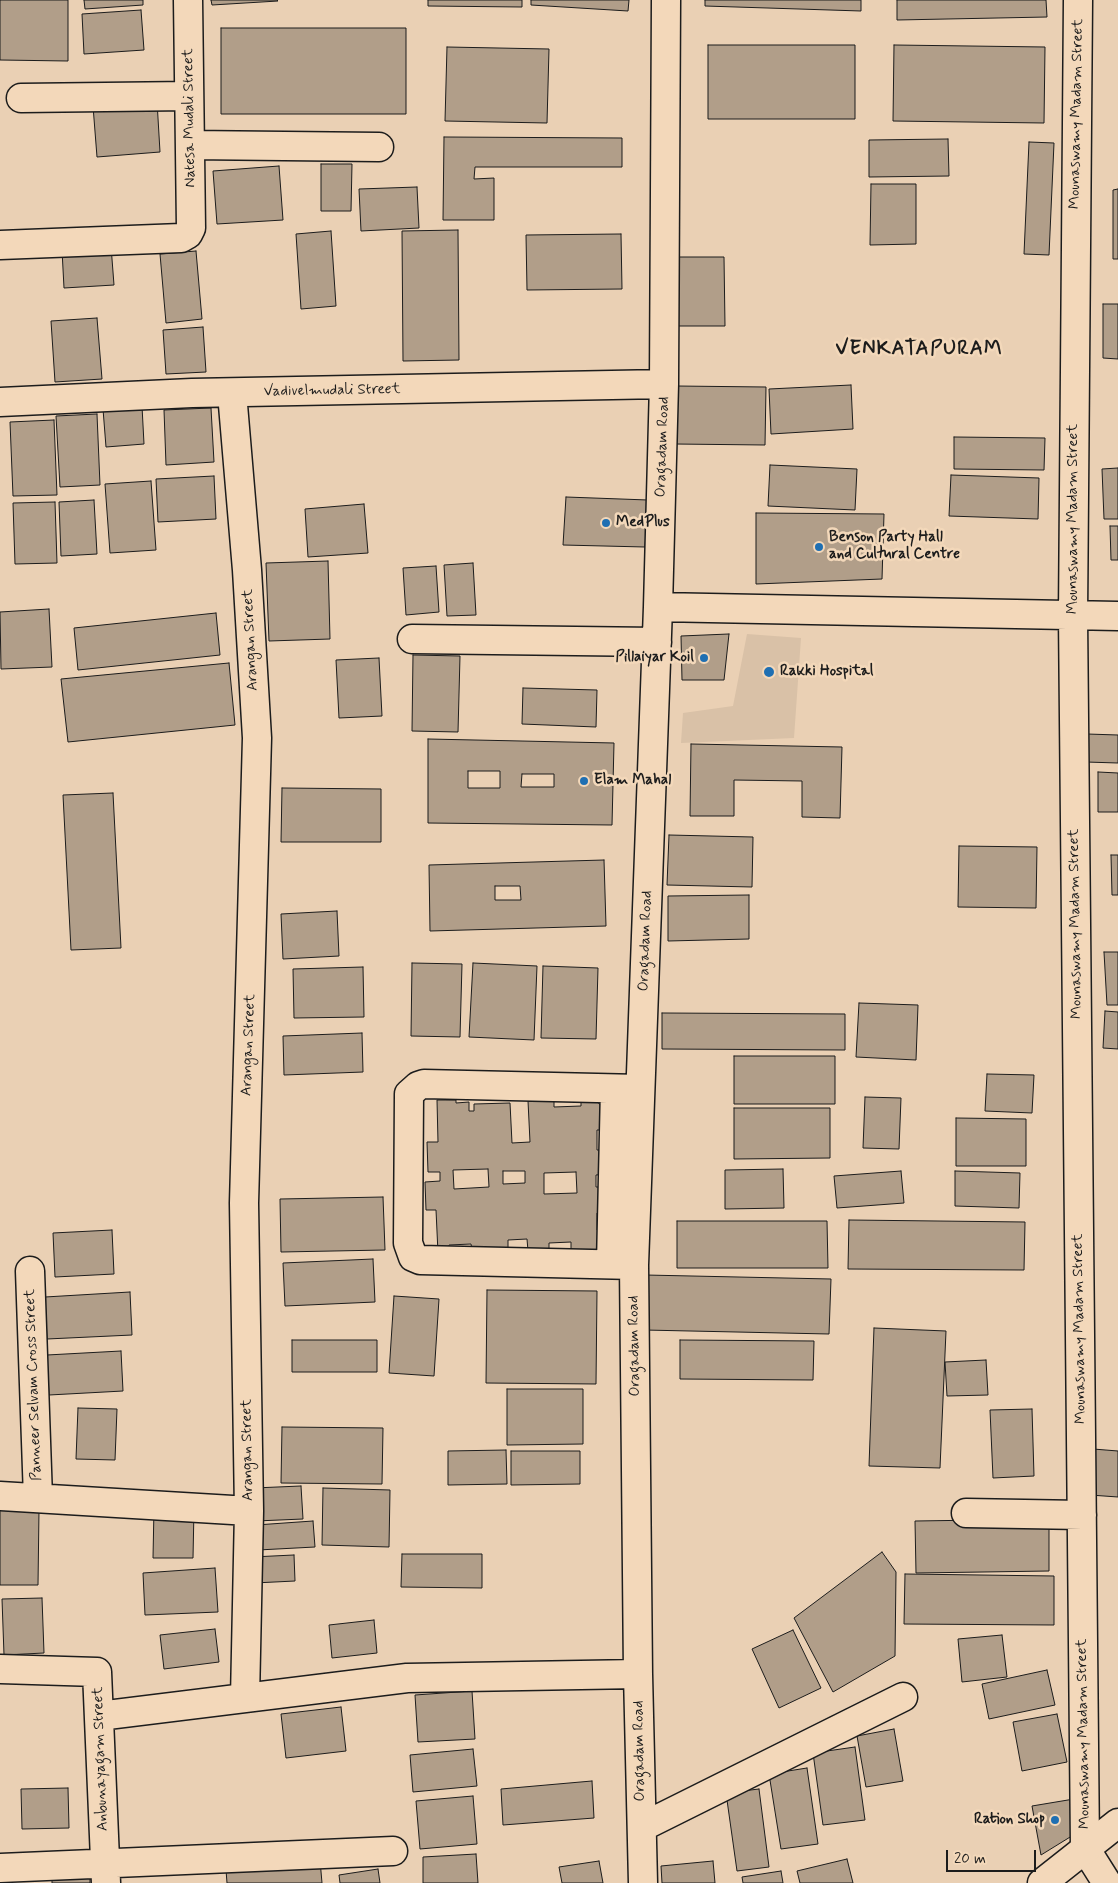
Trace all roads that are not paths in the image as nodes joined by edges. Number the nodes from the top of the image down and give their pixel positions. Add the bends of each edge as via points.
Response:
1 (188, 0) edge
2 (666, 0) edge
3 (1078, 0) edge
4 (189, 96) junction
5 (20, 98) dead end
6 (190, 145) junction
7 (379, 147) dead end
8 (0, 245) edge
9 (664, 384) junction
10 (232, 393) junction
11 (0, 402) edge
12 (658, 607) junction
13 (1073, 616) junction
14 (1118, 616) edge
15 (412, 639) dead end
16 (657, 642) junction
17 (628, 1089) junction
18 (622, 1264) junction
19 (30, 1271) dead end
20 (0, 1496) edge
21 (38, 1498) junction
22 (249, 1511) junction
23 (966, 1513) dead end
24 (1082, 1515) junction
25 (0, 1669) edge
26 (638, 1674) junction
27 (245, 1698) junction
28 (903, 1698) dead end
29 (99, 1716) junction
30 (1118, 1823) edge
31 (642, 1827) junction
32 (1085, 1848) junction
33 (393, 1851) dead end
34 (0, 1868) edge
35 (106, 1873) edge
36 (643, 1883) edge
37 (1042, 1883) edge
38 (1108, 1883) edge

1 - 4 street, Natesa Mudali Street
2 - 9 street, Oragadam Road
3 - 13 street, Mounaswamy Madam Street
4 - 5 street
4 - 6 street, Natesa Mudali Street
6 - 7 street
6 - 8 street, Natesa Mudali Street via 191,228 181,238
9 - 10 street, Vadivelmudali Street
9 - 12 street, Oragadam Road
10 - 11 street, Vadivelmudali Street
10 - 22 street, Arangan Street via 257,738 244,1203
12 - 13 street
12 - 16 street, Oragadam Road
13 - 14 street
13 - 24 street, Mounaswamy Madam Street
15 - 16 street
16 - 17 street, Oragadam Road
17 - 18 street, Oragadam Road
17 - 18 street via 424,1084 409,1094 408,1243 413,1257 420,1260
18 - 26 street, Oragadam Road
19 - 21 street, Panneer Selvam Cross Street
20 - 21 street
21 - 22 street
22 - 27 street, Arangan Street
23 - 24 street
24 - 32 street, Mounaswamy Madam Street
25 - 29 street, Anbunayagam Street via 97,1672
26 - 27 street via 407,1678
26 - 31 street, Oragadam Road
27 - 29 street
28 - 31 street
29 - 35 street, Anbunayagam Street
30 - 32 street
31 - 36 street, Oragadam Road
32 - 37 street
32 - 38 street
33 - 35 street
34 - 35 street

